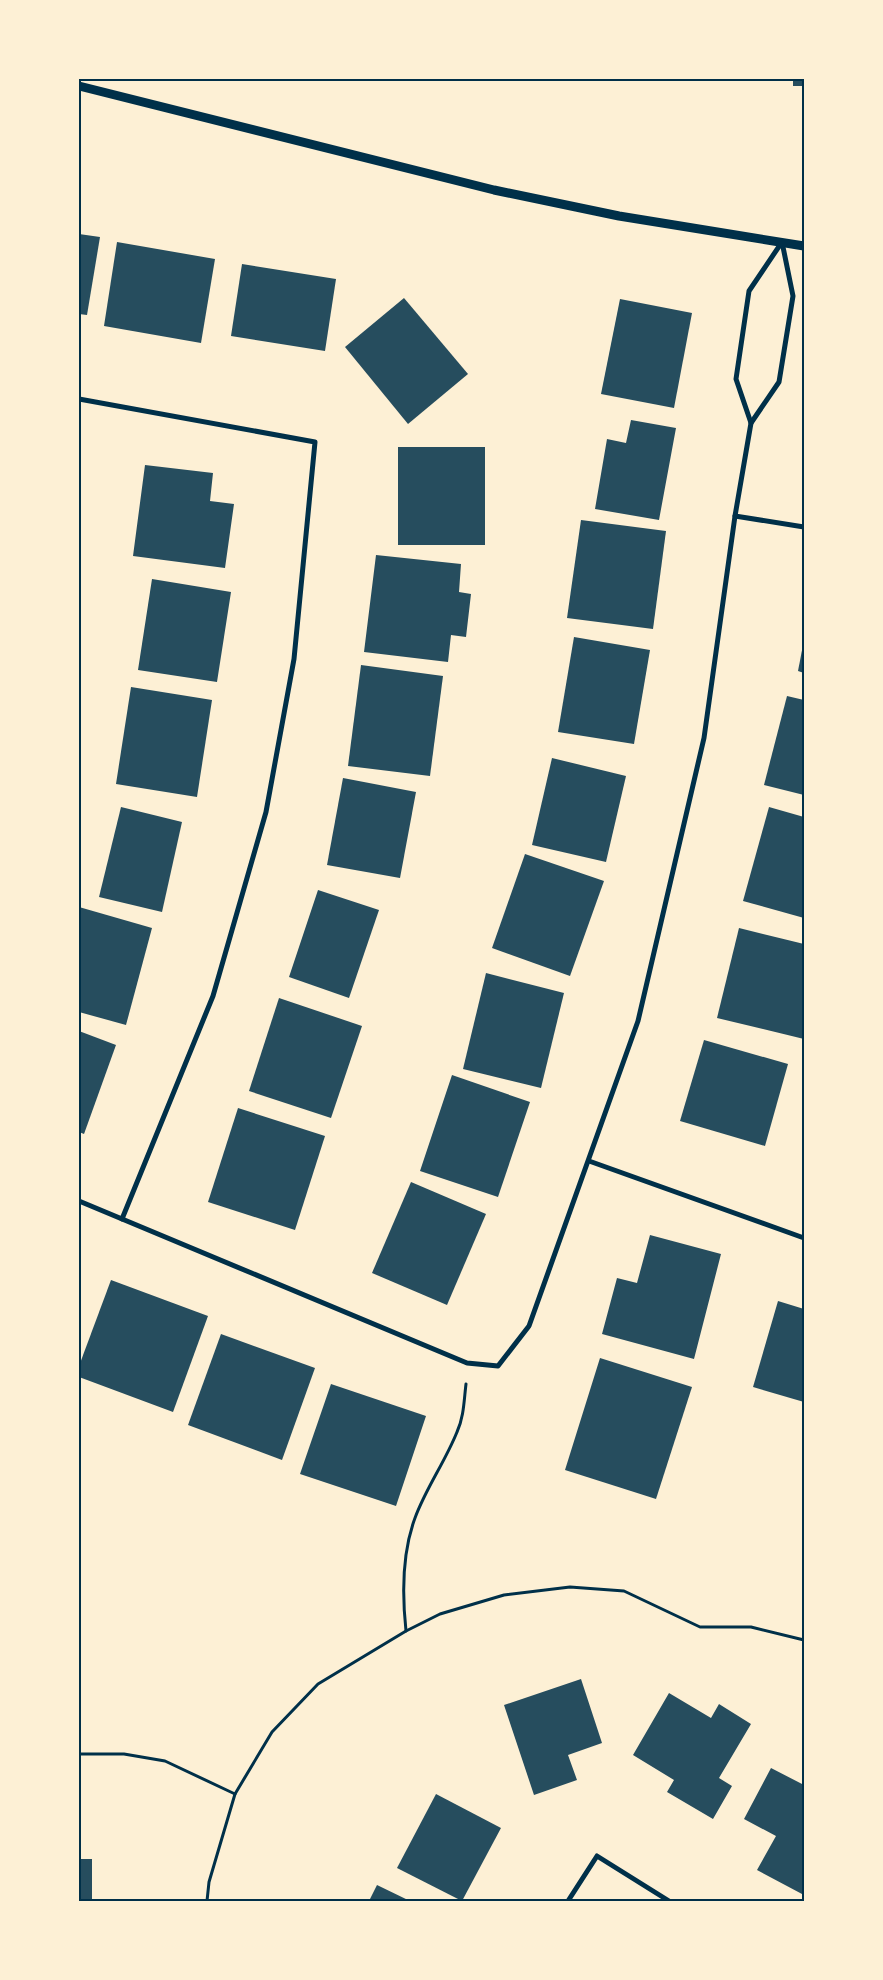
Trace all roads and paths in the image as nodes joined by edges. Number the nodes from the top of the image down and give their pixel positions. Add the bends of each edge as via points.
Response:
1 (79, 86) edge
2 (782, 242) junction
3 (804, 246) edge
4 (79, 399) edge
5 (751, 423) junction
6 (735, 516) junction
7 (804, 527) edge
8 (589, 1161) junction
9 (79, 1201) edge
10 (122, 1219) junction
11 (804, 1238) edge
12 (467, 1363) junction
13 (406, 1631) junction
14 (804, 1640) edge
15 (79, 1754) edge
16 (235, 1794) junction
17 (207, 1901) edge
18 (568, 1901) edge
19 (669, 1901) edge

1 - 2 street via 494,190 619,216
2 - 3 street
2 - 5 street via 793,296 781,373 779,382
2 - 5 street via 750,291 736,380
4 - 10 street via 315,442 294,659 266,812 213,996
5 - 6 street
6 - 7 street
6 - 8 street via 704,738 638,1021
8 - 11 street
8 - 12 street via 529,1326 498,1366
9 - 10 street
10 - 12 street
12 - 13 path via 464,1408 457,1432 415,1518 407,1549
13 - 14 path via 440,1614 504,1595 570,1587 624,1591 700,1627 751,1627
13 - 16 path via 318,1684 272,1732
15 - 16 path via 124,1754 165,1761
16 - 17 path via 209,1882
18 - 19 street via 597,1856

